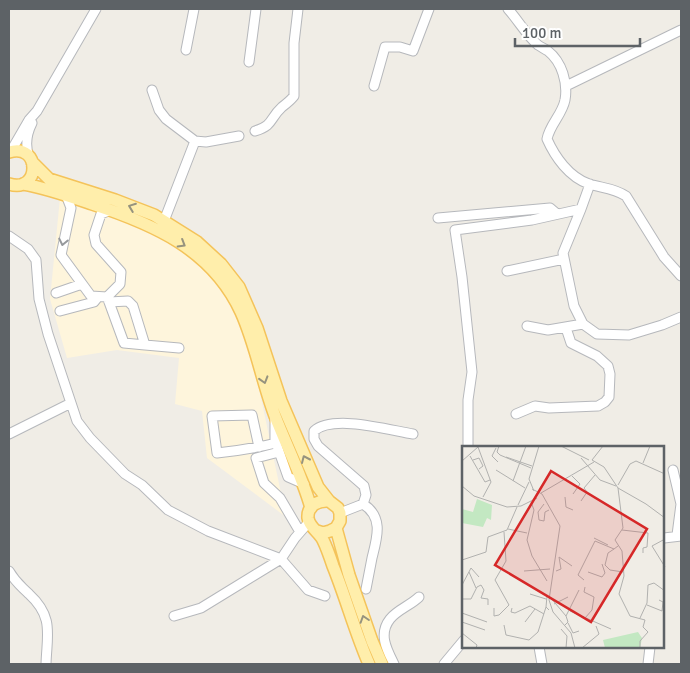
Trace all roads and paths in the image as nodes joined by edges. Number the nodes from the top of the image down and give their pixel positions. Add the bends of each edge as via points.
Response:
1 (96, 9) edge
2 (194, 9) edge
3 (256, 9) edge
4 (298, 9) edge
5 (430, 9) edge
6 (508, 9) edge
7 (681, 30) edge
8 (186, 50) dead end
9 (250, 62) dead end
10 (374, 86) dead end
11 (566, 86) junction
12 (152, 90) dead end
13 (36, 111) junction
14 (254, 131) dead end
15 (239, 136) dead end
16 (195, 141) junction
17 (10, 151) edge
18 (31, 160) junction
19 (590, 184) junction
20 (13, 186) edge
21 (66, 195) junction
22 (581, 209) junction
23 (112, 210) junction
24 (557, 214) junction
25 (438, 218) dead end
26 (164, 221) junction
27 (9, 236) edge
28 (564, 259) junction
29 (507, 271) dead end
30 (681, 276) edge
31 (82, 284) junction
32 (56, 293) dead end
33 (105, 299) junction
34 (60, 311) dead end
35 (681, 317) edge
36 (583, 324) junction
37 (527, 326) dead end
38 (566, 328) junction
39 (144, 345) junction
40 (179, 348) dead end
41 (71, 403) junction
42 (516, 414) dead end
43 (275, 415) junction
44 (9, 434) edge
45 (414, 434) dead end
46 (468, 446) edge
47 (259, 447) junction
48 (277, 448) junction
49 (673, 470) dead end
50 (304, 484) junction
51 (329, 501) junction
52 (363, 504) junction
53 (311, 508) junction
54 (340, 513) junction
55 (313, 527) junction
56 (336, 528) junction
57 (300, 532) junction
58 (679, 536) edge
59 (665, 538) edge
60 (281, 559) junction
61 (9, 571) edge
62 (366, 589) dead end
63 (325, 596) dead end
64 (419, 597) dead end
65 (174, 616) dead end
66 (462, 642) edge
67 (540, 648) edge
68 (650, 648) edge
69 (46, 664) edge
70 (369, 664) edge
71 (382, 664) edge
72 (394, 664) edge
73 (444, 664) edge
74 (542, 664) edge
75 (648, 664) edge

1 - 13 street
2 - 8 street
3 - 9 street
4 - 14 street via 294,96 272,122
5 - 10 street via 413,51 400,47 385,48
6 - 11 street via 537,44 556,60 563,71
7 - 11 street
11 - 19 street via 565,101 547,139 559,161 574,176
12 - 16 street via 159,110
13 - 17 street
13 - 18 street via 28,133
15 - 16 street
16 - 26 street
17 - 18 main road via 23,152
18 - 20 main road via 32,175
26 -> 18 main road via 115,200 49,179
19 - 22 street
19 - 30 street via 617,190 626,196 664,258
20 - 21 main road via 45,188
21 - 23 main road
21 -> 31 street via 71,208 61,255
22 - 24 street
22 - 28 street via 563,253
23 - 33 street via 101,214 94,235 96,244 121,272 120,284
23 -> 43 main road via 154,227 191,249 214,270 240,310
24 - 25 street via 550,208
24 - 46 street via 454,230 472,372
51 -> 26 main road via 318,488 293,430 239,287 221,264 197,242
27 - 41 street via 28,249 36,260 42,313
28 - 29 street
28 - 36 street via 574,306
31 - 32 street
31 - 33 street via 91,296
33 - 34 street
33 - 39 street via 124,343
33 - 39 street via 128,301 133,306
35 - 36 street via 629,335 596,334
36 - 38 street
37 - 38 street via 548,330
38 - 42 street via 571,343 604,360 608,366 609,397 598,406 535,406
39 - 40 street
41 - 44 street
41 - 60 street via 77,421 90,438 125,474 168,510 208,531
43 - 48 street
43 - 50 main road
45 - 52 street via 352,423 320,426 314,432 318,446 364,486 366,496
47 - 47 street via 216,453 212,416 252,415
47 - 48 street
48 - 50 street via 288,477
48 - 57 street via 256,458 264,483 280,498
49 - 58 street via 681,504
50 - 53 main road
51 - 53 main road via 316,503
51 - 54 main road
52 - 54 street
52 - 62 street via 372,509 378,537
53 - 55 main road via 308,515
54 - 56 main road
55 - 56 main road via 323,533
55 - 57 street
55 - 70 main road via 323,540
71 -> 56 main road via 349,575
57 - 60 street
58 - 59 street
60 - 63 street via 308,590
60 - 65 street via 201,608
61 - 69 street via 16,584 43,609 48,630
64 - 72 street via 390,618 385,628 384,641
66 - 73 street
67 - 74 street
68 - 75 street

